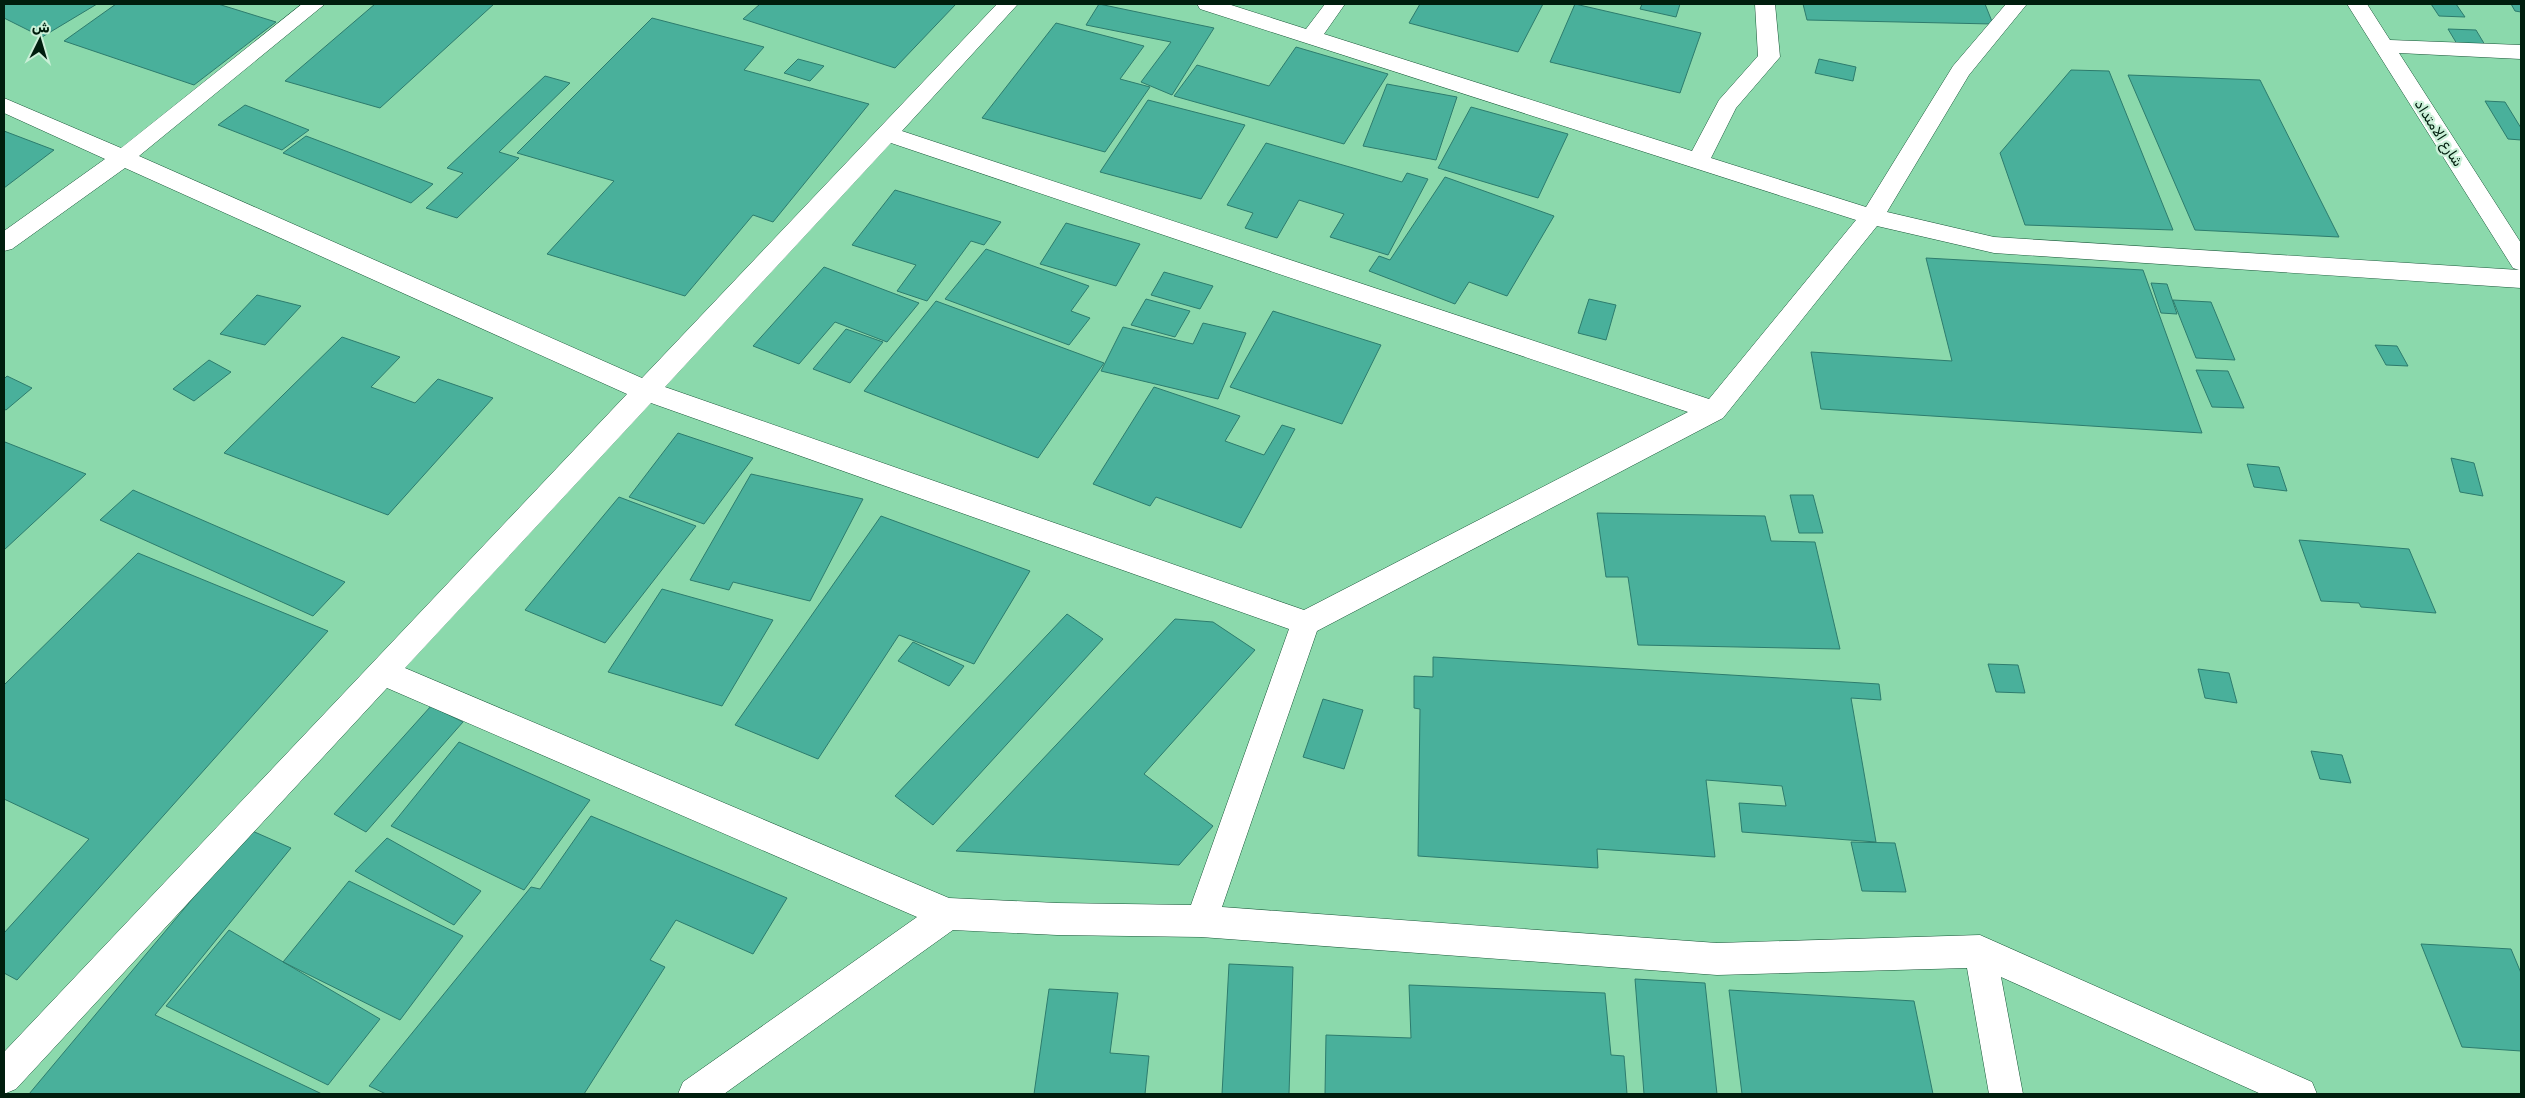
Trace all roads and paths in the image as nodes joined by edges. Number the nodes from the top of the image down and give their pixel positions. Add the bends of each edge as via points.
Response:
1 (315, 4) edge
2 (1008, 4) edge
3 (1206, 4) edge
4 (1335, 4) edge
5 (1764, 4) edge
6 (2017, 4) edge
7 (2357, 4) edge
8 (1311, 37) junction
9 (2382, 46) junction
10 (2521, 52) edge
11 (4, 105) edge
12 (887, 134) junction
13 (124, 157) junction
14 (1699, 160) junction
15 (1872, 217) junction
16 (4, 243) edge
17 (2521, 262) edge
18 (2521, 279) edge
19 (646, 391) junction
20 (1714, 412) junction
21 (1306, 623) junction
22 (383, 672) junction
23 (948, 914) junction
24 (1201, 921) junction
25 (1980, 951) junction
26 (4, 1077) edge
27 (704, 1091) edge
28 (2006, 1094) edge
29 (2300, 1094) edge

1 - 13 street
2 - 12 street
3 - 8 street
4 - 8 street
5 - 14 street via 1769,57 1727,105
6 - 15 street via 1960,71
7 - 9 street, شارع الامتداد
8 - 14 street
9 - 10 street
9 - 17 street, شارع الامتداد
11 - 13 street
12 - 19 street
12 - 20 street
13 - 16 street
13 - 19 street
14 - 15 street
15 - 18 street via 1994,245
15 - 20 street
19 - 21 street
19 - 22 street
20 - 21 street
21 - 24 street
22 - 23 street
22 - 26 street
23 - 24 street
23 - 27 street
24 - 25 street via 1717,959
25 - 28 street
25 - 29 street

